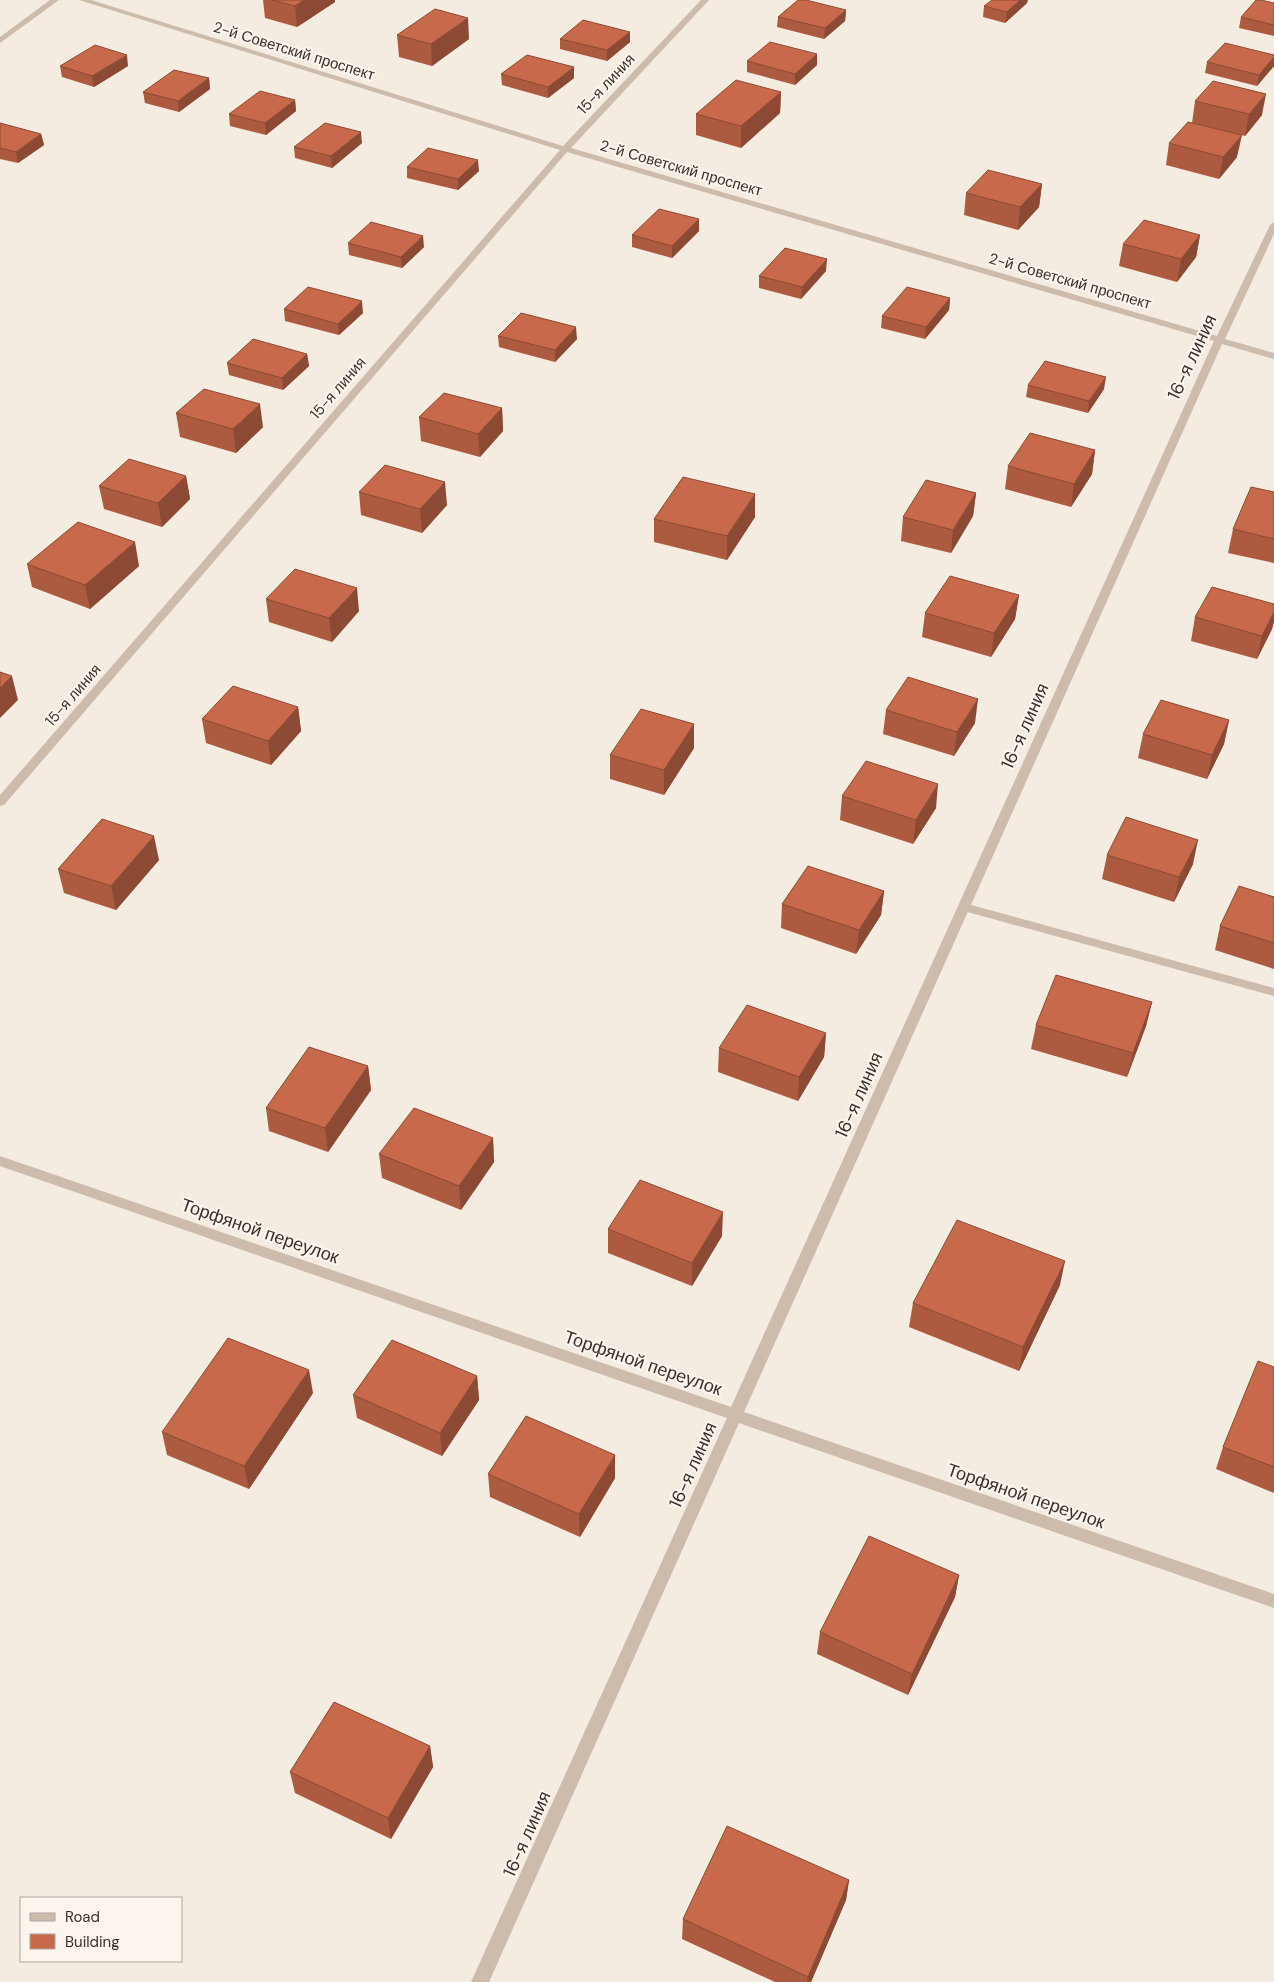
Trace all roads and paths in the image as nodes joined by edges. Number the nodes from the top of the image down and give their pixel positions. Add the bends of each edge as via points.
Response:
1 (55, 0) edge
2 (84, 0) edge
3 (705, 0) edge
4 (0, 41) edge
5 (565, 149) junction
6 (1274, 225) edge
7 (1220, 340) junction
8 (1274, 356) edge
9 (0, 802) edge
10 (964, 908) junction
11 (1274, 992) edge
12 (0, 1161) edge
13 (736, 1415) junction
14 (1274, 1602) edge
15 (480, 1982) edge

1 - 4 street
2 - 5 street, 2-й Советский проспект
3 - 5 street, 15-я линия
5 - 7 street, 2-й Советский проспект
5 - 9 street, 15-я линия
6 - 7 street, 16-я линия
7 - 8 street, 2-й Советский проспект
7 - 10 street, 16-я линия
10 - 11 street
10 - 13 street, 16-я линия
12 - 13 street, Торфяной переулок
13 - 14 street, Торфяной переулок
13 - 15 street, 16-я линия

